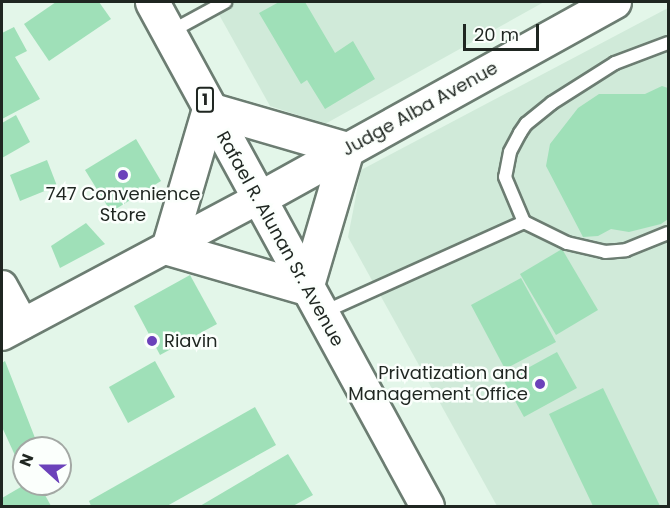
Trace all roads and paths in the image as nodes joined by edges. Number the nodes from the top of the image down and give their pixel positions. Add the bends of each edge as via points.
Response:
1 (152, 2) edge
2 (225, 2) edge
3 (614, 2) edge
4 (169, 32) junction
5 (669, 43) edge
6 (209, 109) junction
7 (347, 149) junction
8 (258, 199) junction
9 (524, 222) junction
10 (669, 233) edge
11 (168, 248) junction
12 (2, 286) edge
13 (313, 301) junction
14 (12, 330) edge
15 (427, 507) edge

1 - 4 main road, Rafael R. Alunan Sr. Avenue / 1
2 - 4 lane
3 - 7 main road, Judge Alba Avenue
4 - 6 main road, Rafael R. Alunan Sr. Avenue / 1
5 - 9 lane via 615,63 526,124 510,152 505,177
6 - 7 main road
6 - 8 main road, Rafael R. Alunan Sr. Avenue / 1
6 - 11 main road
7 - 8 main road, Judge Alba Avenue
7 - 13 main road
8 - 11 street
8 - 13 main road, Rafael R. Alunan Sr. Avenue / 1
9 - 10 lane via 567,243 605,252 626,250
9 - 13 lane
11 - 13 main road
11 - 14 street
12 - 14 street
13 - 15 main road, Rafael R. Alunan Sr. Avenue / 1

